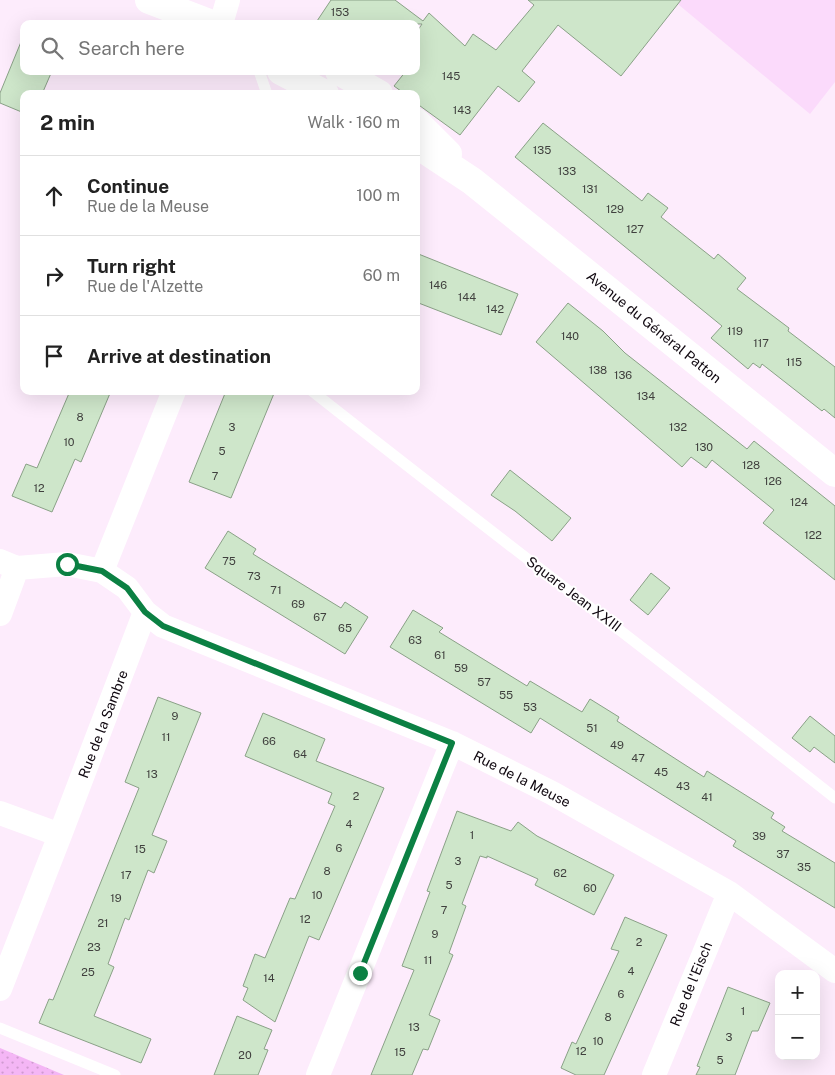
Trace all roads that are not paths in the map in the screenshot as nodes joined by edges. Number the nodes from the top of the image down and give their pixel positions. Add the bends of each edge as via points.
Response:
1 (149, 0) edge
2 (228, 0) edge
3 (198, 12) edge
4 (222, 20) edge
5 (260, 75) edge
6 (289, 75) edge
7 (346, 75) edge
8 (266, 90) edge
9 (317, 90) edge
10 (372, 90) edge
11 (420, 126) edge
12 (420, 147) edge
13 (472, 181) junction
14 (172, 395) edge
15 (317, 395) edge
16 (835, 473) edge
17 (9, 565) edge
18 (102, 571) junction
19 (145, 612) junction
20 (0, 614) edge
21 (452, 743) junction
22 (835, 798) edge
23 (0, 813) edge
24 (60, 836) junction
25 (729, 893) junction
26 (835, 971) edge
27 (0, 989) edge
28 (0, 1028) edge
29 (116, 1075) edge
30 (318, 1075) edge
31 (654, 1075) edge

1 - 3 main road
2 - 4 street
5 - 8 lane
6 - 9 main road
7 - 10 main road
11 - 13 main road, Avenue du Général Patton
12 - 13 main road, Avenue du Général Patton
13 - 16 main road, Avenue du Général Patton
14 - 18 street
15 - 22 lane, Square Jean XXIII
17 - 18 street, Rue de la Meuse via 67,564
17 - 20 street
18 - 19 street, Rue de la Meuse via 127,588
19 - 21 street, Rue de la Meuse via 179,633
19 - 24 street, Rue de la Sambre
21 - 25 street, Rue de la Meuse via 552,793
21 - 30 street
23 - 24 street
24 - 27 street, Rue de la Sambre
25 - 26 street, Rue de la Meuse
25 - 31 street, Rue de l'Eisch
28 - 29 lane

